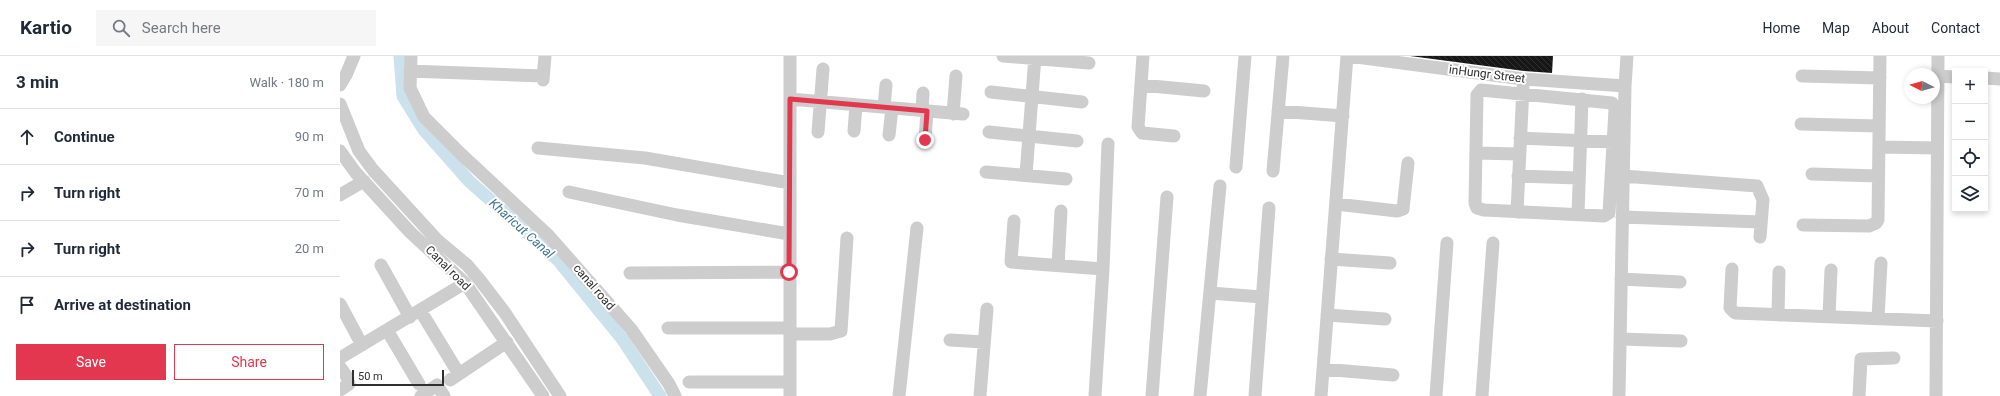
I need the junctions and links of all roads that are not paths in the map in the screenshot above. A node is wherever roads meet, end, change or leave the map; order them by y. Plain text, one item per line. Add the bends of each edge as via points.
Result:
1 (354, 56) edge
2 (411, 56) edge
3 (545, 56) edge
4 (790, 56) edge
5 (1003, 56) edge
6 (1143, 56) edge
7 (1245, 56) edge
8 (1283, 56) edge
9 (1348, 56) edge
10 (1628, 56) edge
11 (1880, 56) edge
12 (1938, 56) edge
13 (1034, 58) edge
14 (1089, 64) dead end
15 (1938, 68) edge
16 (823, 69) dead end
17 (410, 71) junction
18 (956, 76) dead end
19 (1802, 76) dead end
20 (1940, 76) edge
21 (1952, 76) edge
22 (1880, 78) junction
23 (1988, 78) edge
24 (1523, 79) junction
25 (2000, 79) edge
26 (340, 85) edge
27 (886, 85) dead end
28 (1140, 85) junction
29 (1625, 86) junction
30 (991, 92) dead end
31 (1204, 92) dead end
32 (923, 93) dead end
33 (1522, 94) junction
34 (1032, 97) junction
35 (790, 99) junction
36 (1582, 99) junction
37 (820, 102) junction
38 (1082, 102) dead end
39 (340, 104) edge
40 (1938, 104) edge
41 (856, 105) junction
42 (888, 108) junction
43 (924, 111) junction
44 (1278, 111) junction
45 (1343, 116) junction
46 (1802, 124) dead end
47 (1879, 126) junction
48 (854, 131) dead end
49 (818, 132) dead end
50 (989, 132) dead end
51 (889, 135) dead end
52 (1029, 136) junction
53 (1174, 136) dead end
54 (1520, 138) junction
55 (925, 140) dead end
56 (1078, 141) dead end
57 (1580, 141) junction
58 (1613, 142) junction
59 (1108, 144) dead end
60 (1879, 147) junction
61 (538, 148) dead end
62 (1938, 148) junction
63 (340, 150) edge
64 (1476, 153) junction
65 (1519, 154) junction
66 (1408, 163) dead end
67 (1236, 167) dead end
68 (1273, 171) dead end
69 (986, 172) dead end
70 (1812, 174) dead end
71 (1026, 175) junction
72 (1518, 176) junction
73 (1623, 176) junction
74 (1878, 176) junction
75 (1579, 178) junction
76 (1066, 179) dead end
77 (364, 181) junction
78 (790, 183) junction
79 (1220, 186) dead end
80 (569, 192) dead end
81 (340, 194) edge
82 (1167, 197) dead end
83 (1336, 204) junction
84 (1269, 208) dead end
85 (1061, 211) dead end
86 (1517, 212) junction
87 (1578, 214) junction
88 (1622, 217) junction
89 (1014, 221) dead end
90 (1761, 222) junction
91 (1803, 225) dead end
92 (917, 228) dead end
93 (789, 234) junction
94 (1760, 237) dead end
95 (847, 238) dead end
96 (1447, 243) dead end
97 (1493, 243) dead end
98 (1331, 259) junction
99 (1390, 263) dead end
100 (1881, 263) dead end
101 (381, 265) dead end
102 (1058, 266) junction
103 (1103, 269) junction
104 (1732, 269) dead end
105 (1831, 270) dead end
106 (789, 272) junction
107 (1779, 272) dead end
108 (630, 273) dead end
109 (1621, 279) junction
110 (1680, 282) dead end
111 (465, 283) junction
112 (1210, 293) junction
113 (1262, 297) junction
114 (340, 304) edge
115 (987, 309) dead end
116 (415, 313) junction
117 (1778, 314) junction
118 (1327, 315) junction
119 (1829, 316) junction
120 (1878, 318) junction
121 (1385, 319) dead end
122 (1937, 321) junction
123 (668, 328) dead end
124 (386, 330) junction
125 (790, 331) junction
126 (1620, 339) junction
127 (950, 340) dead end
128 (1681, 341) dead end
129 (507, 342) junction
130 (984, 342) junction
131 (362, 345) junction
132 (340, 358) edge
133 (1894, 358) dead end
134 (340, 367) edge
135 (1323, 369) junction
136 (1393, 376) dead end
137 (690, 382) dead end
138 (790, 382) junction
139 (340, 390) edge
140 (420, 390) edge
141 (444, 396) edge
142 (543, 396) edge
143 (560, 396) edge
144 (675, 396) edge
145 (790, 396) edge
146 (899, 396) edge
147 (980, 396) edge
148 (1095, 396) edge
149 (1152, 396) edge
150 (1200, 396) edge
151 (1255, 396) edge
152 (1321, 396) edge
153 (1436, 396) edge
154 (1482, 396) edge
155 (1619, 396) edge
156 (1859, 396) edge
157 (1936, 396) edge

1 - 26 street
2 - 17 street, canal road
3 - 17 street via 543,78
4 - 35 street
5 - 13 street
6 - 28 street
7 - 67 street
8 - 44 street
9 - 24 street, inHungr Street
9 - 45 street
10 - 29 street
11 - 22 street
12 - 15 street
13 - 14 street
13 - 34 street
16 - 37 street
17 - 144 street, canal road via 410,88 424,117 548,235 631,329
18 - 43 street via 958,114
19 - 22 street
20 - 21 street
22 - 47 street
23 - 25 street
24 - 29 street, inHungr Street
24 - 33 street
27 - 42 street
28 - 31 street
28 - 53 street via 1138,127 1142,133
29 - 73 street
30 - 34 street
32 - 43 street
33 - 36 street
33 - 54 street
33 - 64 street via 1479,91
34 - 38 street
34 - 52 street
35 - 37 street
35 - 78 street
36 - 57 street
36 - 58 street via 1612,103
37 - 41 street
37 - 49 street
39 - 143 street via 359,151 373,170 437,240 467,265 479,279 505,313
40 - 62 street
41 - 42 street
41 - 48 street
42 - 43 street
42 - 51 street
43 - 55 street
44 - 45 street
44 - 68 street
45 - 83 street
46 - 47 street
47 - 60 street
50 - 52 street
52 - 56 street
52 - 71 street
54 - 57 street
54 - 65 street
57 - 58 street
57 - 75 street
58 - 87 street via 1610,213 1604,216
59 - 103 street
60 - 62 street
60 - 74 street
61 - 78 street via 645,158
62 - 122 street
63 - 77 street, Canal road
64 - 65 street
64 - 86 street via 1477,208
65 - 72 street
66 - 83 street via 1403,209 1397,211
69 - 71 street
70 - 74 street
71 - 76 street
72 - 75 street
72 - 86 street
73 - 88 street
73 - 90 street via 1757,186 1762,198
74 - 91 street via 1876,223 1868,226
75 - 87 street
77 - 81 street
77 - 111 street, Canal road via 410,232
78 - 93 street
79 - 112 street
80 - 93 street via 677,215
82 - 149 street
83 - 98 street
84 - 113 street
85 - 102 street
86 - 87 street
88 - 90 street
88 - 109 street
89 - 102 street via 1011,262
90 - 94 street
92 - 146 street
93 - 106 street
95 - 125 street via 841,331 830,334
96 - 153 street
97 - 154 street
98 - 99 street
98 - 118 street
100 - 120 street
101 - 116 street
102 - 103 street
103 - 148 street
104 - 117 street via 1732,311 1739,314
105 - 119 street
106 - 108 street
106 - 125 street
107 - 117 street
109 - 110 street
109 - 126 street
111 - 116 street
111 - 129 street, Canal road
112 - 113 street
112 - 150 street
113 - 151 street
114 - 131 street
115 - 130 street
116 - 124 street
116 - 129 street via 454,377
117 - 119 street
118 - 121 street
118 - 135 street
119 - 120 street
120 - 122 street
122 - 157 street
123 - 125 street
124 - 131 street
124 - 140 street
125 - 138 street
126 - 128 street
126 - 155 street
127 - 130 street
129 - 142 street, Canal road
130 - 147 street
131 - 132 street
133 - 156 street via 1861,359
134 - 139 street via 349,384
135 - 136 street
135 - 152 street
137 - 138 street
138 - 145 street
140 - 141 street via 437,385

